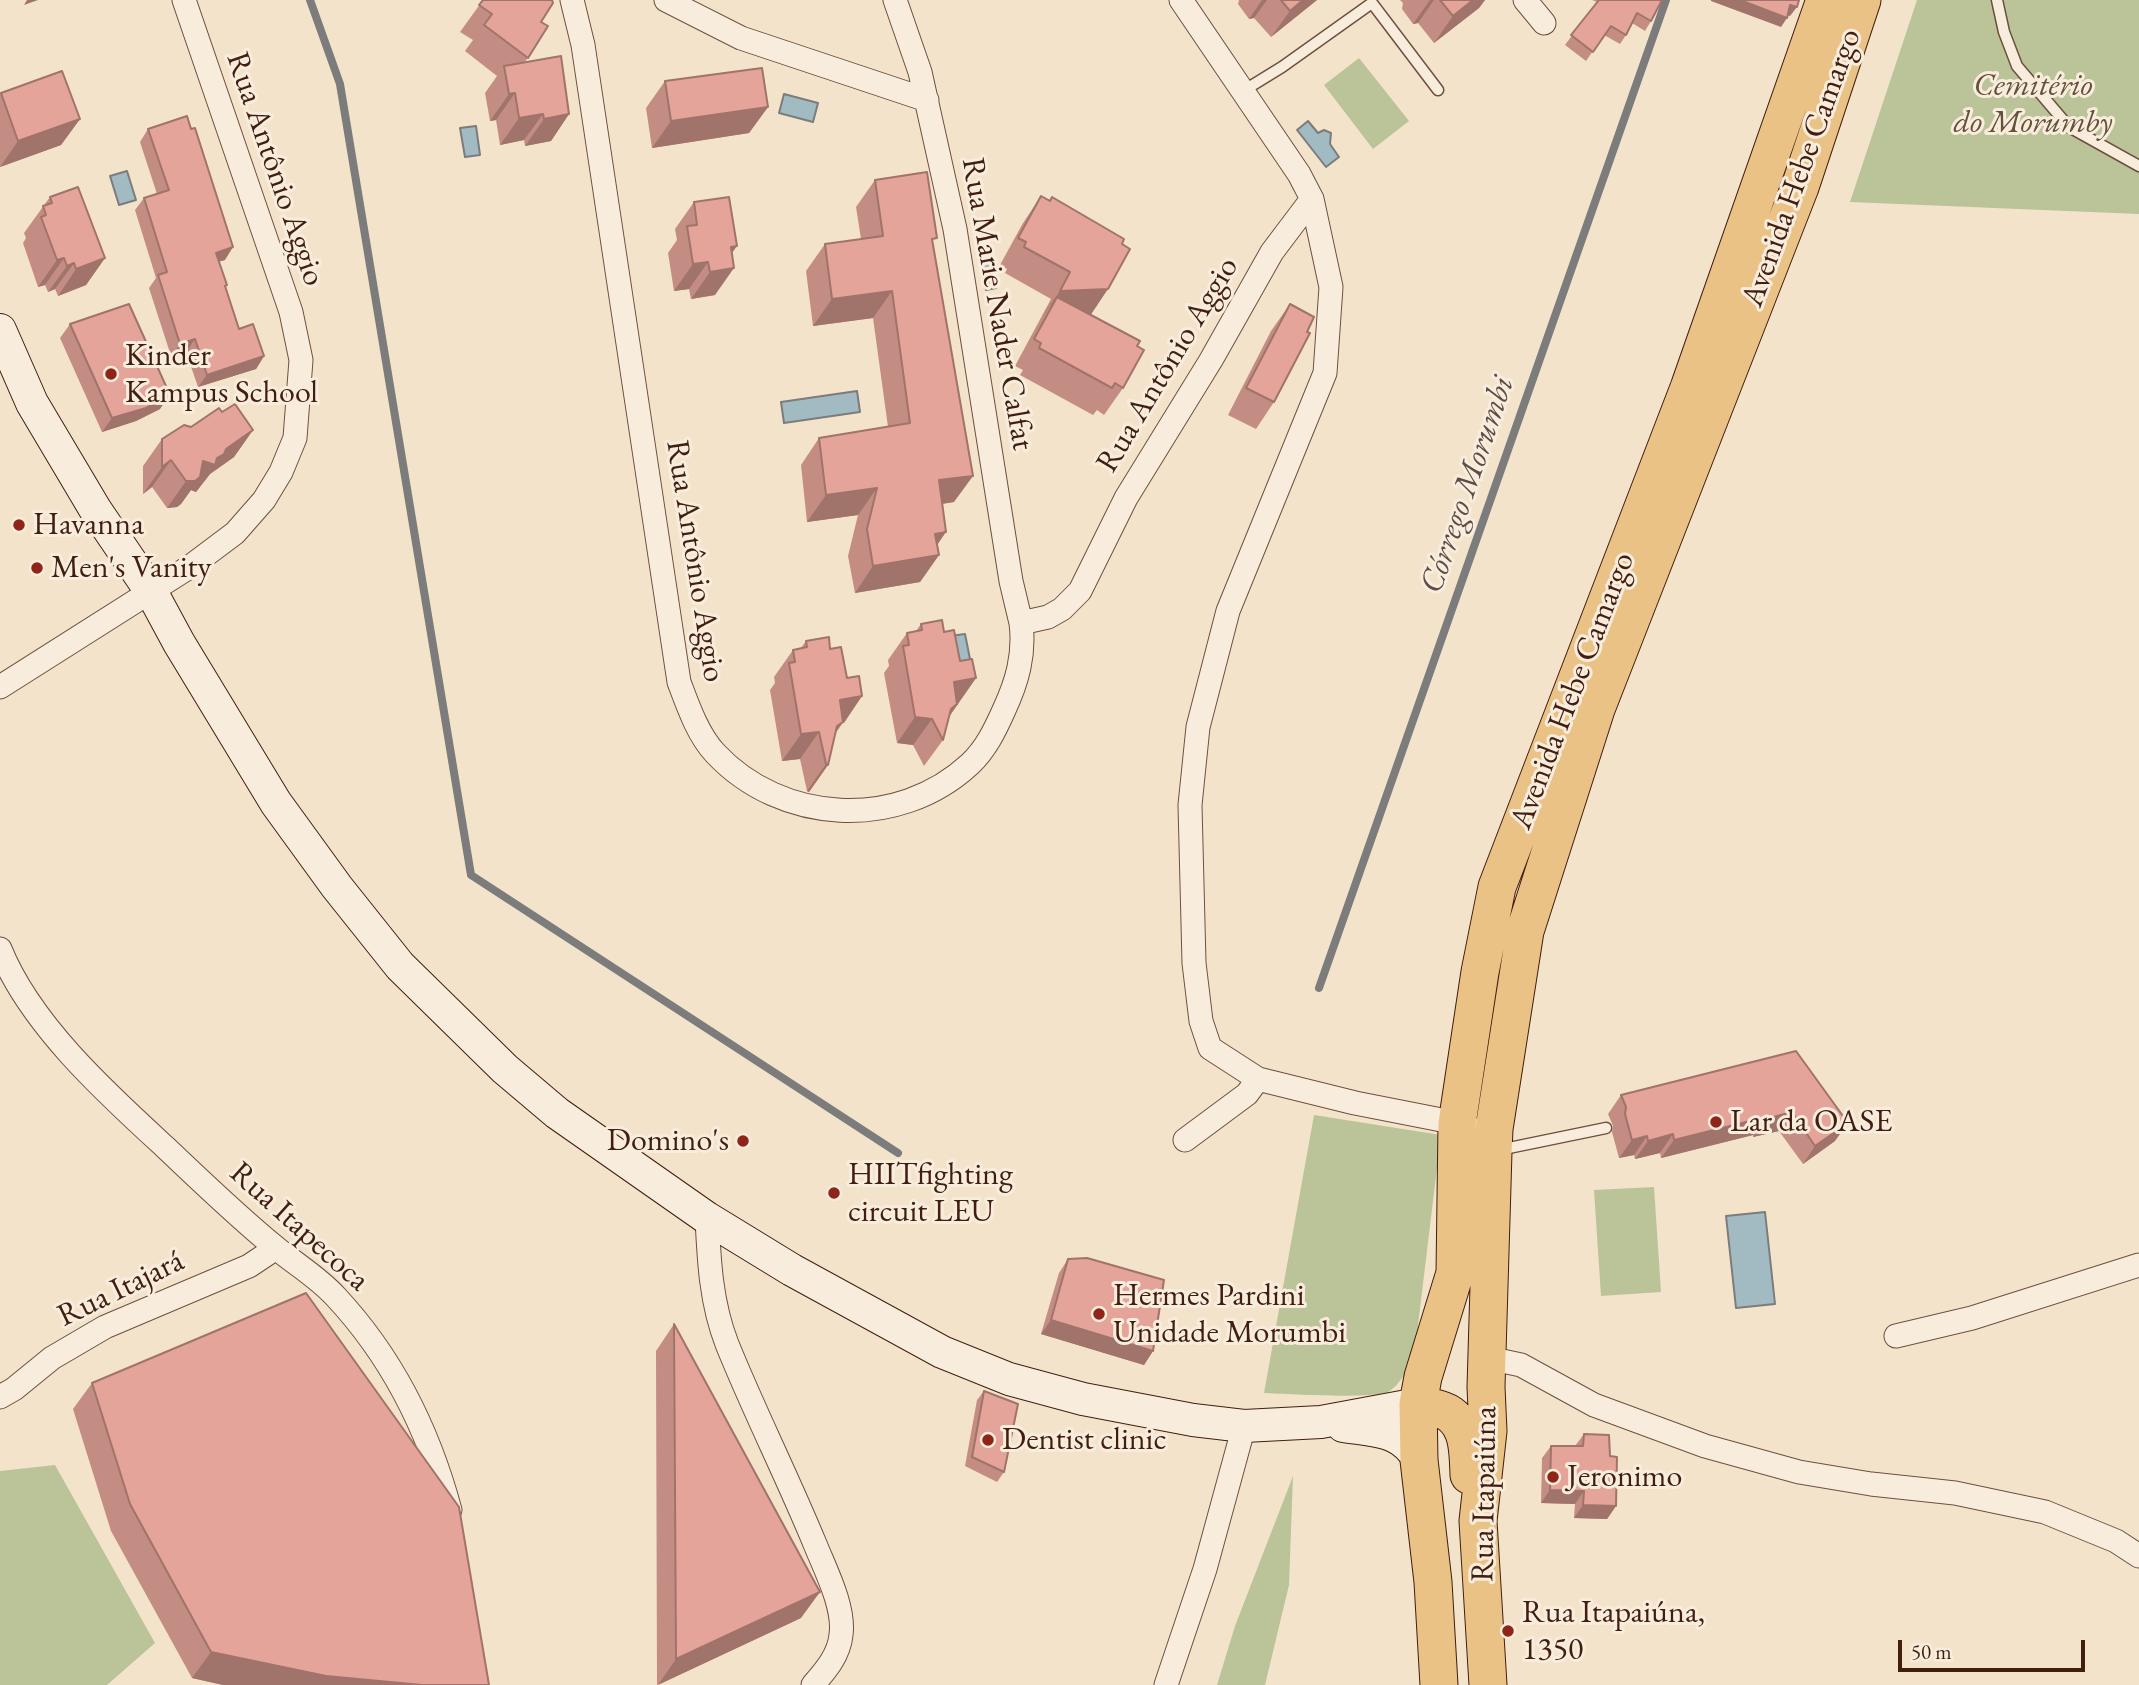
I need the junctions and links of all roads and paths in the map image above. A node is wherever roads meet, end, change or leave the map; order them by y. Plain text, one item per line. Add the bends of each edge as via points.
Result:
1 (184, 0) edge
2 (572, 0) edge
3 (666, 0) edge
4 (895, 0) edge
5 (1181, 0) edge
6 (1525, 0) edge
7 (1825, 0) edge
8 (1863, 0) edge
9 (1997, 0) edge
10 (1371, 1) edge
11 (1544, 23) dead end
12 (1437, 90) dead end
13 (1243, 91) junction
14 (927, 100) junction
15 (2139, 166) edge
16 (1312, 199) junction
17 (0, 330) edge
18 (152, 593) junction
19 (1021, 623) junction
20 (0, 687) edge
21 (0, 949) edge
22 (1258, 1079) junction
23 (1457, 1124) junction
24 (1606, 1128) dead end
25 (1185, 1140) dead end
26 (1494, 1140) junction
27 (707, 1218) junction
28 (276, 1248) junction
29 (2139, 1265) edge
30 (1896, 1336) dead end
31 (1487, 1373) junction
32 (0, 1397) edge
33 (1418, 1404) junction
34 (1321, 1422) junction
35 (1244, 1426) junction
36 (1419, 1460) junction
37 (1478, 1521) junction
38 (454, 1526) edge
39 (2139, 1556) edge
40 (813, 1685) edge
41 (1166, 1685) edge
42 (1439, 1685) edge
43 (1488, 1685) edge

1 - 18 street, Rua Antônio Aggio via 291,312 301,360 295,438 264,500 235,533
2 - 19 street, Rua Antônio Aggio via 583,45 679,682 713,751 745,781 802,806 871,809 921,797 971,764 990,741 1017,683
3 - 14 street via 741,38
4 - 14 street, Rua Marie Nader Calfat
5 - 13 street
6 - 11 street
7 - 23 main road, Avenida Hebe Camargo via 1689,388 1497,887
8 - 26 main road, Avenida Hebe Camargo via 1800,187 1596,709 1525,931
9 - 15 lane via 2017,66 2060,117 2069,127
10 - 12 lane
10 - 13 lane
13 - 16 street
14 - 19 street, Rua Marie Nader Calfat via 955,229
16 - 19 street, Rua Antônio Aggio via 1272,251 1126,498 1080,591 1048,617
16 - 22 street via 1331,287 1325,373 1228,611 1198,727 1190,805 1194,963 1201,1021 1210,1048
17 - 18 main road via 32,404
18 - 20 street, Rua Antônio Aggio
18 - 27 main road via 276,803 400,966 557,1113
21 - 28 street, Rua Itapecoca via 51,1031 95,1083
22 - 23 street
22 - 25 street via 1247,1094
23 - 26 street
23 - 33 main road, Avenida Hebe Camargo via 1455,1273
24 - 26 lane
26 - 31 main road, Avenida Hebe Camargo
27 - 35 main road via 942,1352 1009,1379 1095,1401
27 - 40 street via 710,1282 727,1342 833,1588 840,1618 834,1657
28 - 32 street, Rua Itajará via 249,1266 106,1327 52,1358
28 - 38 street, Rua Itapecoca via 336,1297 387,1364 415,1411
29 - 30 street via 1972,1318
31 - 37 main road, Rua Itapaiúna via 1488,1431
31 - 39 street via 1521,1366 1594,1405 1705,1447 1799,1472 1955,1493 2045,1512 2116,1541
33 - 34 main road
33 - 36 main road, Rua Itapaiúna
33 - 37 main road via 1449,1413 1463,1428
34 - 35 main road
34 - 36 main road via 1395,1436 1410,1446
35 - 41 street via 1205,1569
36 - 42 main road, Rua Itapaiúna
37 - 43 main road, Rua Itapaiúna

